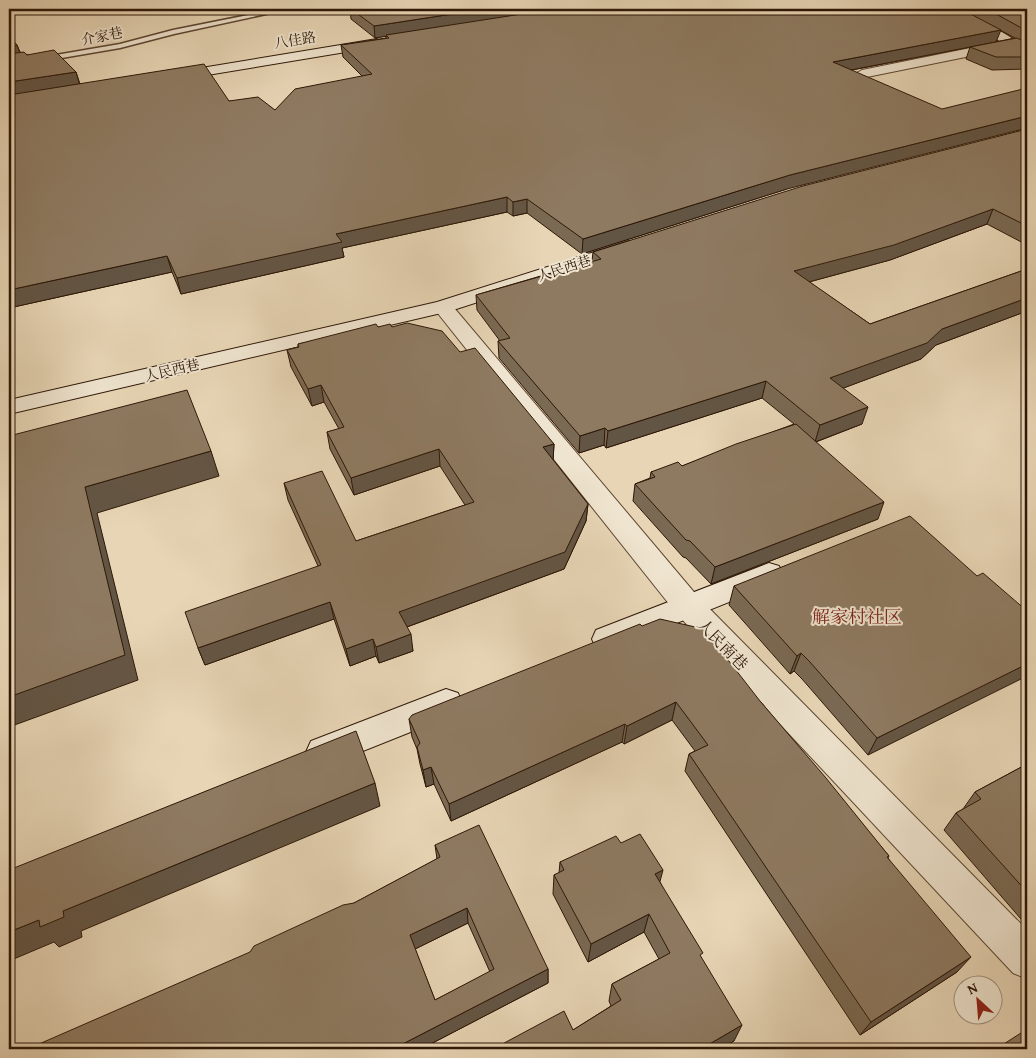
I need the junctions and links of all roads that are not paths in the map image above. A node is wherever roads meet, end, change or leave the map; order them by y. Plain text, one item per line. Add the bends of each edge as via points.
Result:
1 (286, 9) edge
2 (943, 9) edge
3 (391, 41) edge
4 (1014, 44) junction
5 (1027, 52) edge
6 (9, 65) edge
7 (862, 74) edge
8 (156, 79) edge
9 (651, 240) edge
10 (443, 307) junction
11 (9, 407) edge
12 (798, 562) edge
13 (688, 606) junction
14 (578, 650) edge
15 (476, 691) edge
16 (293, 764) edge
17 (1027, 959) edge

1 - 6 lane, 介家巷 via 120,46
2 - 4 street via 963,16
3 - 8 street, 八佳路
4 - 5 street
4 - 7 street
9 - 10 street, 人民西巷
10 - 11 street, 人民西巷
10 - 13 street, 人民南巷
12 - 13 street
13 - 14 street
13 - 17 street, 人民南巷
15 - 16 street

